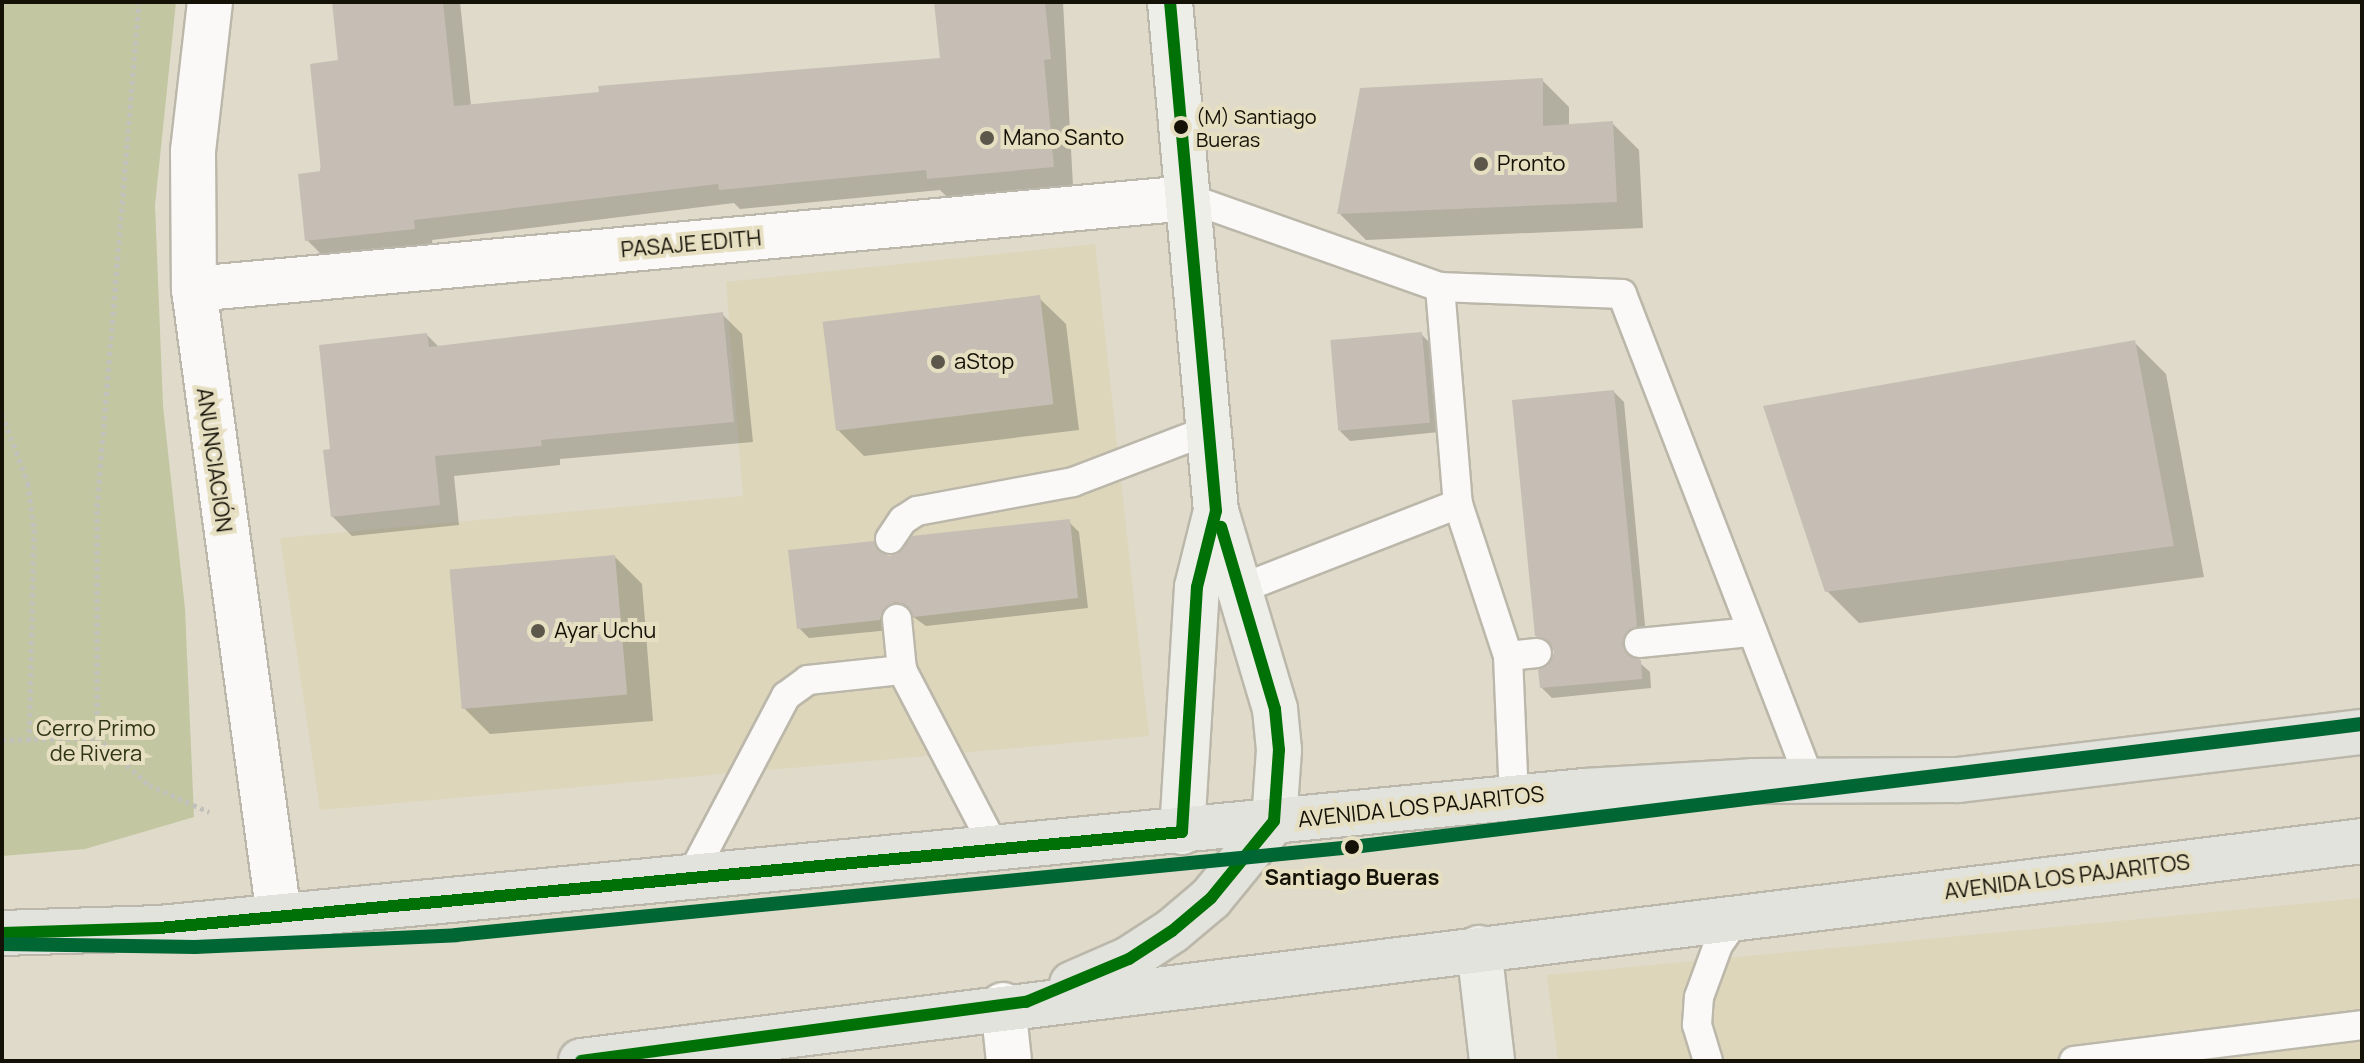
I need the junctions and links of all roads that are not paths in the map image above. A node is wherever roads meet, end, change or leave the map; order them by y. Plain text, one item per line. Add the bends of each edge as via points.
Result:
1 (210, 2) edge
2 (1170, 2) edge
3 (1188, 198) junction
4 (1440, 287) junction
5 (194, 289) junction
6 (1209, 430) junction
7 (1458, 504) junction
8 (1216, 511) junction
9 (890, 539) dead end
10 (1242, 588) junction
11 (897, 619) dead end
12 (1752, 632) junction
13 (1639, 643) dead end
14 (1537, 653) dead end
15 (1508, 656) junction
16 (902, 670) junction
17 (2362, 732) edge
18 (1811, 783) junction
19 (1514, 798) junction
20 (1274, 821) junction
21 (1182, 832) junction
22 (2362, 841) edge
23 (995, 848) junction
24 (690, 878) junction
25 (279, 916) junction
26 (1735, 921) junction
27 (2, 933) edge
28 (1479, 948) junction
29 (1014, 1004) junction
30 (2362, 1025) edge
31 (581, 1061) edge
32 (1009, 1061) edge
33 (1492, 1061) edge
34 (1708, 1061) edge
35 (2074, 1061) edge

1 - 5 street, ANUNCIACIÓN via 193,151
2 - 3 main road
3 - 4 lane
3 - 5 street, PASAJE EDITH
3 - 6 main road
4 - 7 lane
4 - 12 lane via 1622,294
5 - 25 street, ANUNCIACIÓN
6 - 8 main road
6 - 9 lane via 1073,482 917,511
7 - 10 lane
7 - 15 lane
8 - 10 main road
8 - 21 main road via 1197,587
10 - 20 main road via 1275,709 1279,750
11 - 16 lane
12 - 13 lane
12 - 18 lane
14 - 15 lane
15 - 19 lane
16 - 23 lane
16 - 24 lane via 808,680 786,696
17 - 18 main road, AVENIDA LOS PAJARITOS via 2016,775 1898,784
18 - 19 main road, AVENIDA LOS PAJARITOS via 1752,781
19 - 20 main road, AVENIDA LOS PAJARITOS
20 - 21 main road, AVENIDA LOS PAJARITOS
20 - 29 main road via 1211,898 1172,931 1129,959
21 - 23 main road, AVENIDA LOS PAJARITOS
22 - 26 main road, AVENIDA LOS PAJARITOS
23 - 24 main road, AVENIDA LOS PAJARITOS
24 - 25 main road, AVENIDA LOS PAJARITOS
25 - 27 main road, AVENIDA LOS PAJARITOS via 159,928
26 - 28 main road, AVENIDA LOS PAJARITOS
26 - 34 lane via 1712,957 1699,997 1697,1025
28 - 29 main road, AVENIDA LOS PAJARITOS
28 - 33 main road
29 - 31 main road, AVENIDA LOS PAJARITOS
29 - 32 street
30 - 35 lane

